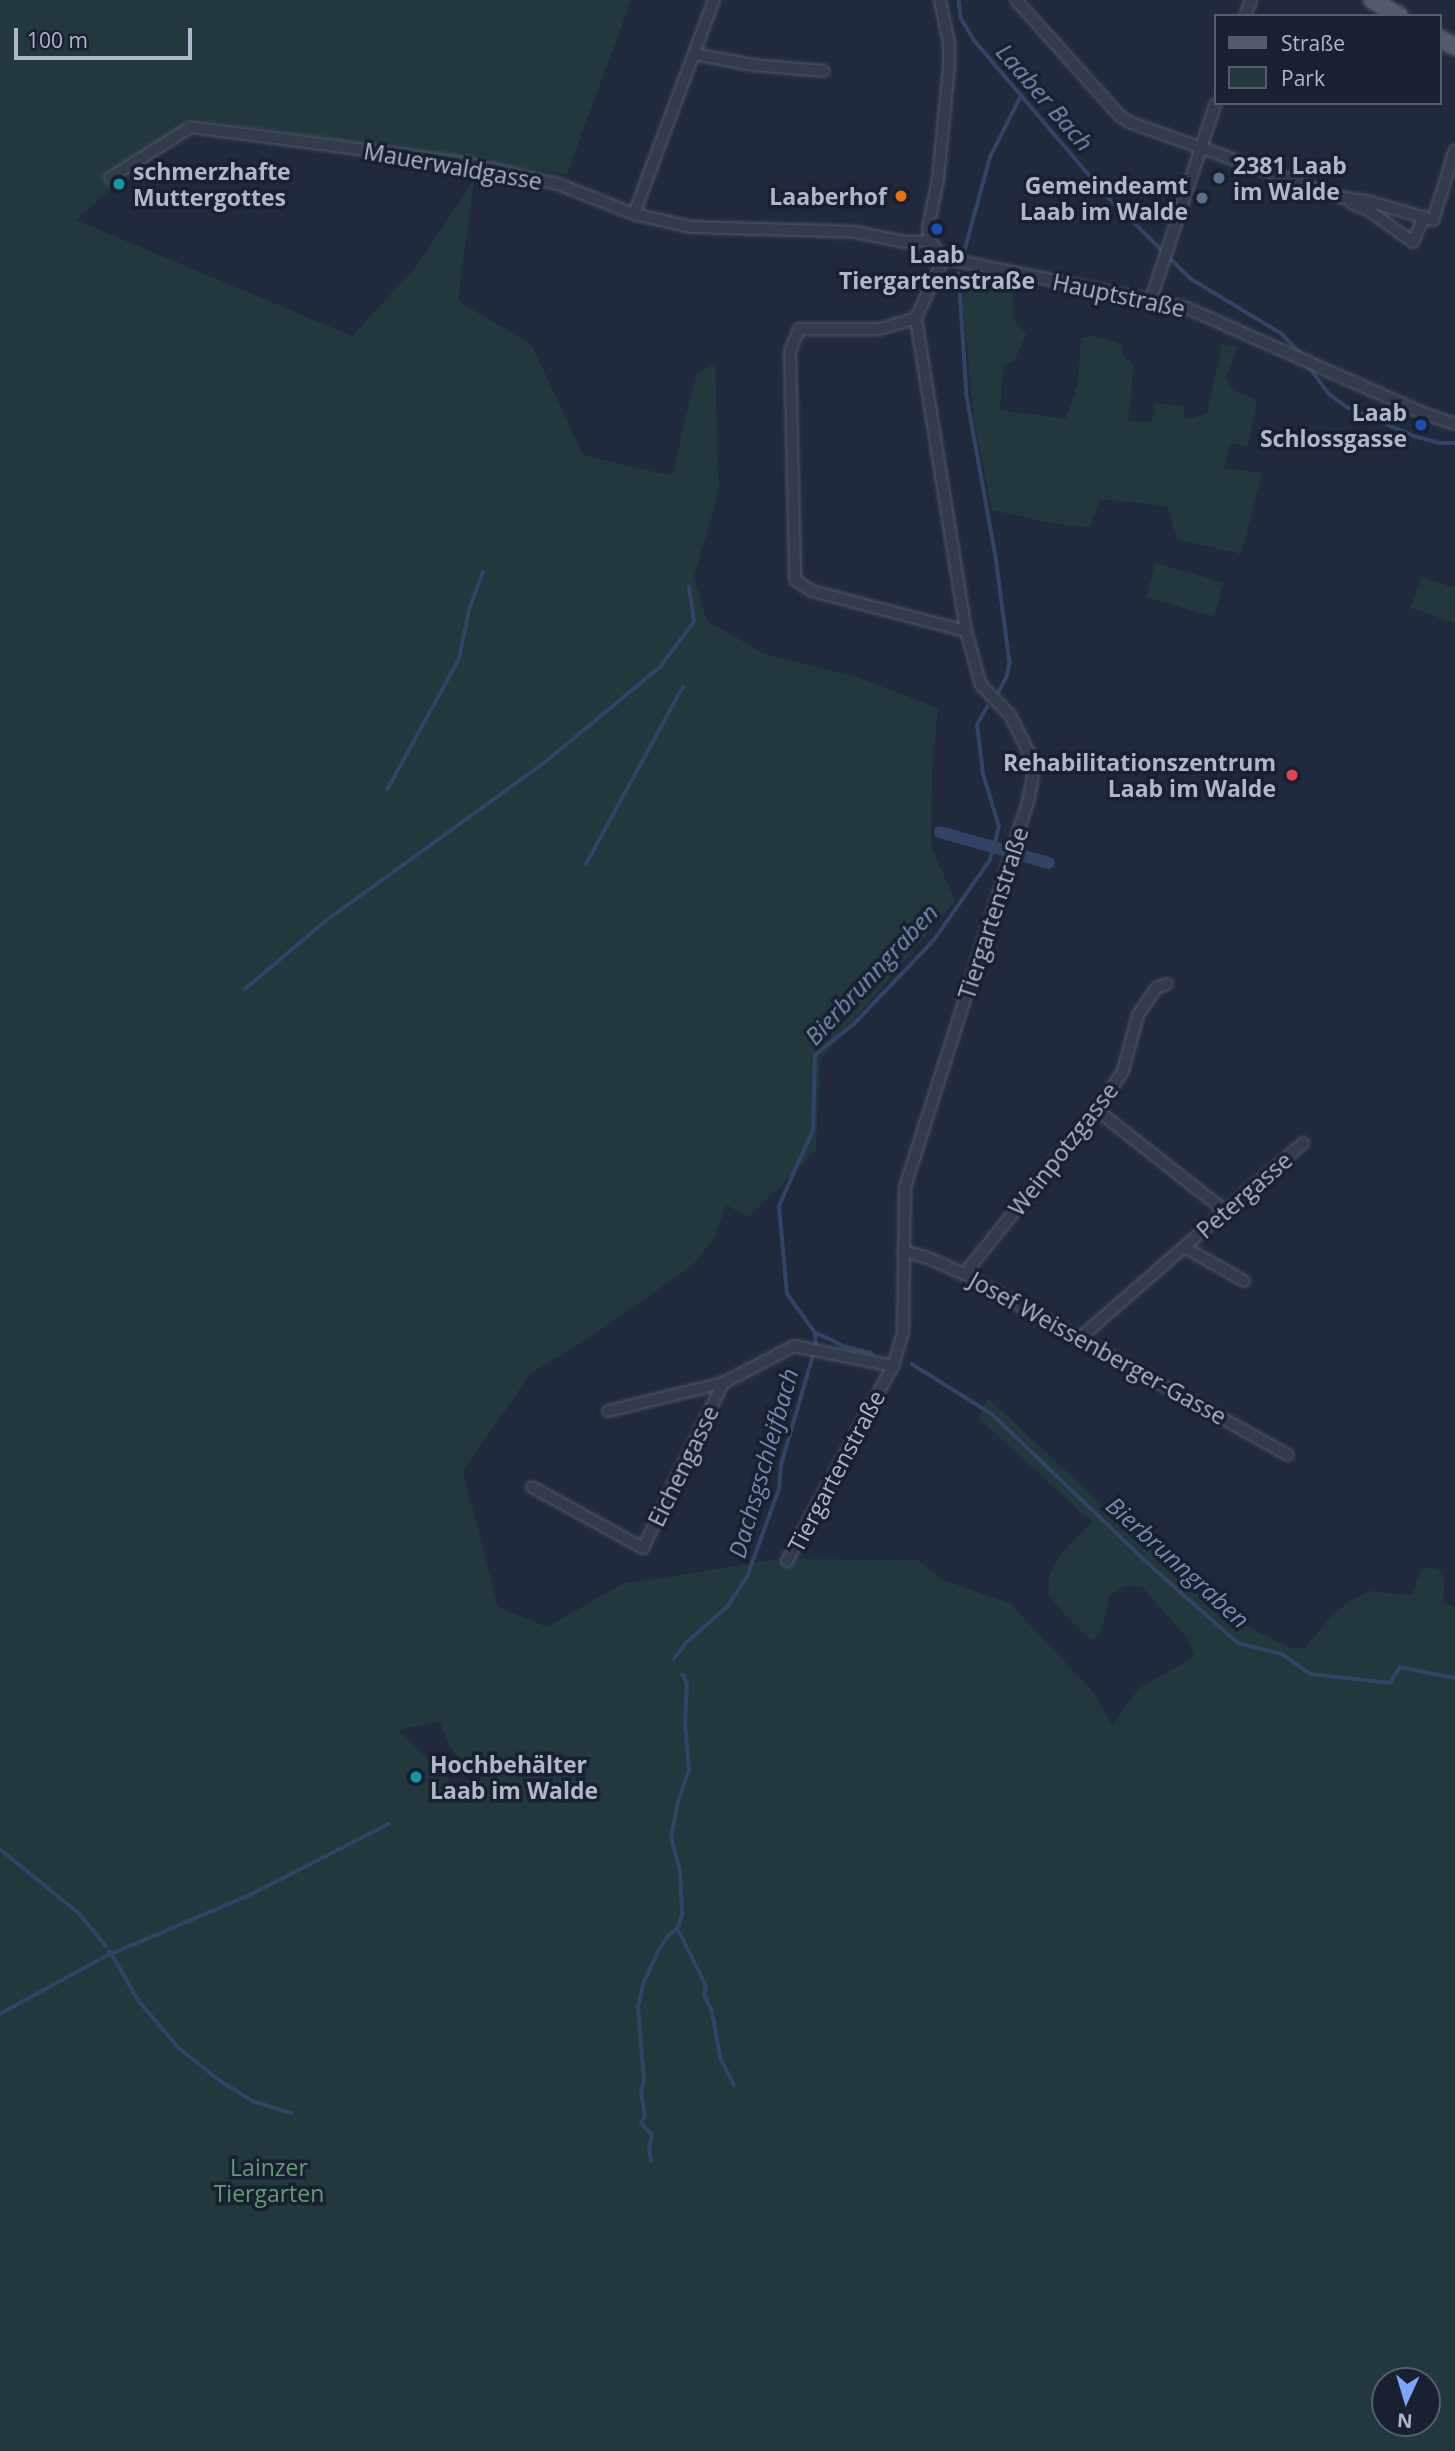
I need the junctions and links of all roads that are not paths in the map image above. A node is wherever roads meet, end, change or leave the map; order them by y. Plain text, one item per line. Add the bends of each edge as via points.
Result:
1 (714, 0) edge
2 (940, 0) edge
3 (1016, 0) edge
4 (1372, 0) edge
5 (1396, 14) edge
6 (694, 54) junction
7 (824, 71) dead end
8 (1215, 105) edge
9 (1201, 146) junction
10 (1455, 150) edge
11 (110, 178) dead end
12 (1338, 197) junction
13 (634, 214) junction
14 (1424, 217) junction
15 (930, 241) junction
16 (944, 258) junction
17 (1151, 299) junction
18 (916, 318) junction
19 (1455, 424) edge
20 (966, 631) junction
21 (1167, 984) dead end
22 (1097, 1110) junction
23 (1303, 1143) dead end
24 (1226, 1212) junction
25 (1184, 1247) junction
26 (903, 1251) junction
27 (964, 1274) junction
28 (1244, 1281) dead end
29 (1081, 1337) junction
30 (893, 1366) junction
31 (723, 1383) junction
32 (608, 1411) dead end
33 (1288, 1455) dead end
34 (532, 1487) dead end
35 (788, 1561) dead end

1 - 6 street
2 - 15 street via 949,66
3 - 9 street via 1119,116
4 - 5 main road
6 - 7 street
6 - 13 street
8 - 9 street
9 - 12 street
9 - 17 street
10 - 14 street via 1433,220
11 - 13 street, Mauerwaldgasse via 191,127 471,164 558,184
12 - 14 street
12 - 14 street via 1368,210 1413,242
13 - 15 street, Mauerwaldgasse via 691,228 855,232 905,242
15 - 16 street
16 - 17 street, Hauptstraße
16 - 18 street
17 - 19 street, Hauptstraße via 1187,308
18 - 20 street, Tiergartenstraße
18 - 20 street via 881,328 799,329 790,351 795,580 812,591
20 - 26 street, Tiergartenstraße via 981,685 1010,715 1029,753 1032,775 1029,798 905,1187
21 - 22 street, Weinpotzgasse via 1156,988 1138,1015 1123,1071
22 - 24 street
22 - 27 street, Weinpotzgasse
23 - 24 street, Petergasse
24 - 25 street, Petergasse
25 - 28 street, Petergasse
25 - 29 street, Petergasse
26 - 27 street, Josef Weissenberger-Gasse
26 - 30 street, Tiergartenstraße via 903,1333
27 - 29 street, Josef Weissenberger-Gasse
29 - 33 street, Josef Weissenberger-Gasse
30 - 31 street via 794,1346
30 - 35 street, Tiergartenstraße
31 - 32 street
31 - 34 street, Eichengasse via 643,1548

